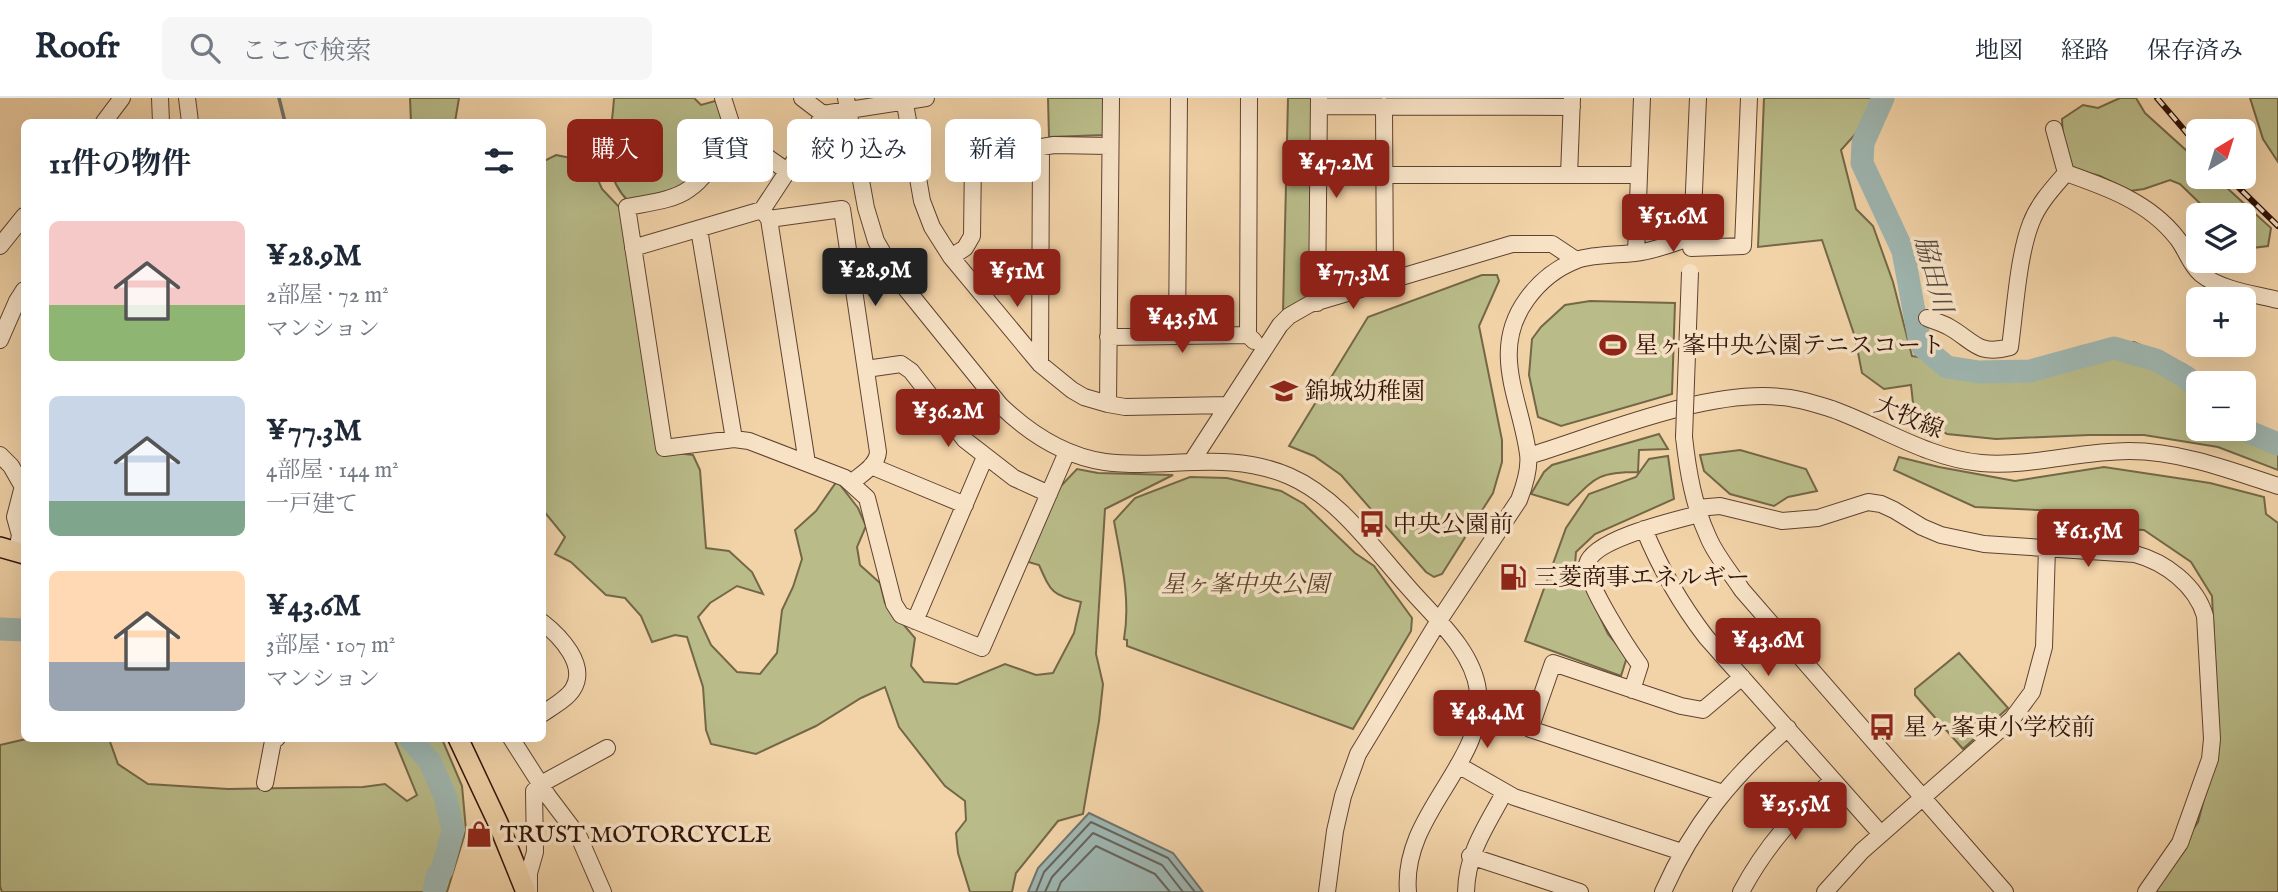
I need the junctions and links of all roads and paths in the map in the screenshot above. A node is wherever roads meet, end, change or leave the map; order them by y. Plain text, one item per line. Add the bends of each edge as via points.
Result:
1 (122, 98) edge
2 (160, 98) edge
3 (187, 98) edge
4 (723, 98) edge
5 (802, 98) edge
6 (926, 98) edge
7 (1111, 98) edge
8 (1179, 98) edge
9 (1249, 98) edge
10 (1642, 98) edge
11 (1699, 98) edge
12 (1749, 98) edge
13 (905, 100) edge
14 (1319, 102) edge
15 (1572, 103) edge
16 (847, 104) edge
17 (1384, 106) junction
18 (823, 114) junction
19 (106, 119) edge
20 (161, 119) edge
21 (190, 119) edge
22 (730, 119) edge
23 (820, 119) edge
24 (2054, 129) dead end
25 (1109, 146) junction
26 (1041, 147) edge
27 (787, 173) edge
28 (2066, 173) junction
29 (1384, 175) junction
30 (1569, 175) junction
31 (1638, 175) junction
32 (698, 182) edge
33 (973, 182) edge
34 (1041, 182) edge
35 (766, 214) junction
36 (21, 220) edge
37 (699, 229) junction
38 (1691, 243) junction
39 (0, 246) edge
40 (633, 248) junction
41 (1636, 253) junction
42 (951, 257) junction
43 (1576, 260) junction
44 (1385, 282) junction
45 (21, 295) edge
46 (2278, 300) edge
47 (1317, 303) junction
48 (1927, 318) dead end
49 (1248, 335) junction
50 (1177, 336) junction
51 (1108, 337) junction
52 (0, 340) edge
53 (1265, 349) junction
54 (1040, 364) junction
55 (866, 369) junction
56 (1108, 404) junction
57 (1228, 405) junction
58 (734, 439) junction
59 (1067, 452) junction
60 (0, 455) edge
61 (1529, 456) junction
62 (985, 457) junction
63 (1192, 461) junction
64 (807, 463) junction
65 (871, 466) junction
66 (21, 481) edge
67 (851, 483) junction
68 (2278, 486) edge
69 (1049, 494) junction
70 (21, 496) edge
71 (965, 505) junction
72 (1698, 511) junction
73 (1644, 529) junction
74 (2047, 548) junction
75 (14, 550) edge
76 (915, 621) junction
77 (1438, 622) junction
78 (546, 626) edge
79 (1742, 677) junction
80 (1632, 690) junction
81 (546, 711) edge
82 (1788, 729) junction
83 (273, 742) edge
84 (460, 742) edge
85 (514, 742) edge
86 (607, 748) dead end
87 (1458, 765) junction
88 (1833, 780) junction
89 (265, 783) dead end
90 (541, 784) junction
91 (1504, 793) junction
92 (1723, 793) junction
93 (1924, 797) junction
94 (1881, 834) junction
95 (1682, 852) junction
96 (1470, 856) junction
97 (528, 892) edge
98 (603, 892) edge
99 (1327, 892) edge
100 (1408, 892) edge
101 (1466, 892) edge
102 (1580, 892) edge
103 (1663, 892) edge
104 (1741, 892) edge
105 (1825, 892) edge
106 (2006, 892) edge
107 (2146, 892) edge

1 - 19 street
2 - 20 street
3 - 21 street
4 - 22 street
5 - 18 street
6 - 13 street
7 - 25 street
8 - 50 street
9 - 49 street
10 - 31 street
11 - 38 street
12 - 38 street via 1742,246
13 - 16 street
13 - 42 street via 922,201
14 - 17 street
14 - 47 street
15 - 17 street
15 - 30 street
16 - 18 street
16 - 59 street via 871,227 898,279 1000,405 1035,434
17 - 29 street
18 - 23 street
24 - 28 street
25 - 26 street
25 - 51 street
27 - 35 street
28 - 46 street via 2136,202 2178,239 2202,274 2237,290
28 - 48 street via 2031,224 2010,347 1980,349
29 - 30 street
29 - 44 street
30 - 31 street
31 - 41 street
32 - 40 street via 677,195 627,207
33 - 42 street via 972,236 965,248
34 - 54 street
35 - 37 street
35 - 55 street via 842,209
35 - 64 street
36 - 39 street
37 - 40 street
37 - 58 street
38 - 41 street
38 - 72 street, bridge via 1684,438
40 - 58 street via 664,448
41 - 43 street
42 - 54 street
43 - 44 street via 1552,244 1512,244
43 - 61 street via 1538,284 1523,304 1509,341 1508,361
44 - 47 street
45 - 52 street
47 - 53 street via 1289,316
49 - 50 street
49 - 53 street
50 - 51 street
51 - 56 street
53 - 57 street
54 - 56 street via 1072,390
55 - 62 street via 901,365 911,371 965,440
55 - 65 street via 878,452
56 - 57 street
57 - 63 street
58 - 64 street
59 - 63 street via 1104,461
59 - 69 street
60 - 66 street
61 - 68 street, 大牧線 via 1657,415 1731,398 1770,396 1832,409 1932,452 1962,460 2019,463 2146,452 2221,467
61 - 77 street via 1519,500
62 - 69 street via 1014,478
62 - 71 street
63 - 77 street via 1267,468 1315,490
64 - 67 street
65 - 67 street
65 - 71 street
67 - 76 street via 867,498 894,604
69 - 76 street via 982,648
70 - 75 street via 15,517 20,535
71 - 76 street
72 - 73 street
72 - 74 street via 1720,506 1782,521 1818,518 1868,502 1881,504 1941,535 1984,544
72 - 93 street via 1710,541 1742,590
73 - 79 street via 1682,605
73 - 80 street via 1596,552 1587,568 1620,636 1640,665
74 - 93 street via 2044,647 2032,692 2012,719
74 - 107 street via 2152,559 2201,602 2213,739 2210,759 2180,843
77 - 87 street via 1465,655 1478,691 1476,729
77 - 99 street via 1357,754 1335,831
78 - 81 street via 568,649 578,668 573,690
79 - 80 street via 1703,710
79 - 82 street
80 - 92 street via 1553,663 1530,729
82 - 88 street
82 - 92 street via 1754,757
83 - 89 street
84 - 97 main road
85 - 90 street
86 - 90 street
87 - 91 street
87 - 100 street via 1420,830
88 - 94 street
88 - 104 street via 1775,838
90 - 97 street via 534,791 535,852
90 - 98 street via 579,837
91 - 95 street
91 - 96 street
92 - 95 street
93 - 94 street
93 - 106 street
94 - 105 street
95 - 103 street
96 - 101 street
96 - 102 street

